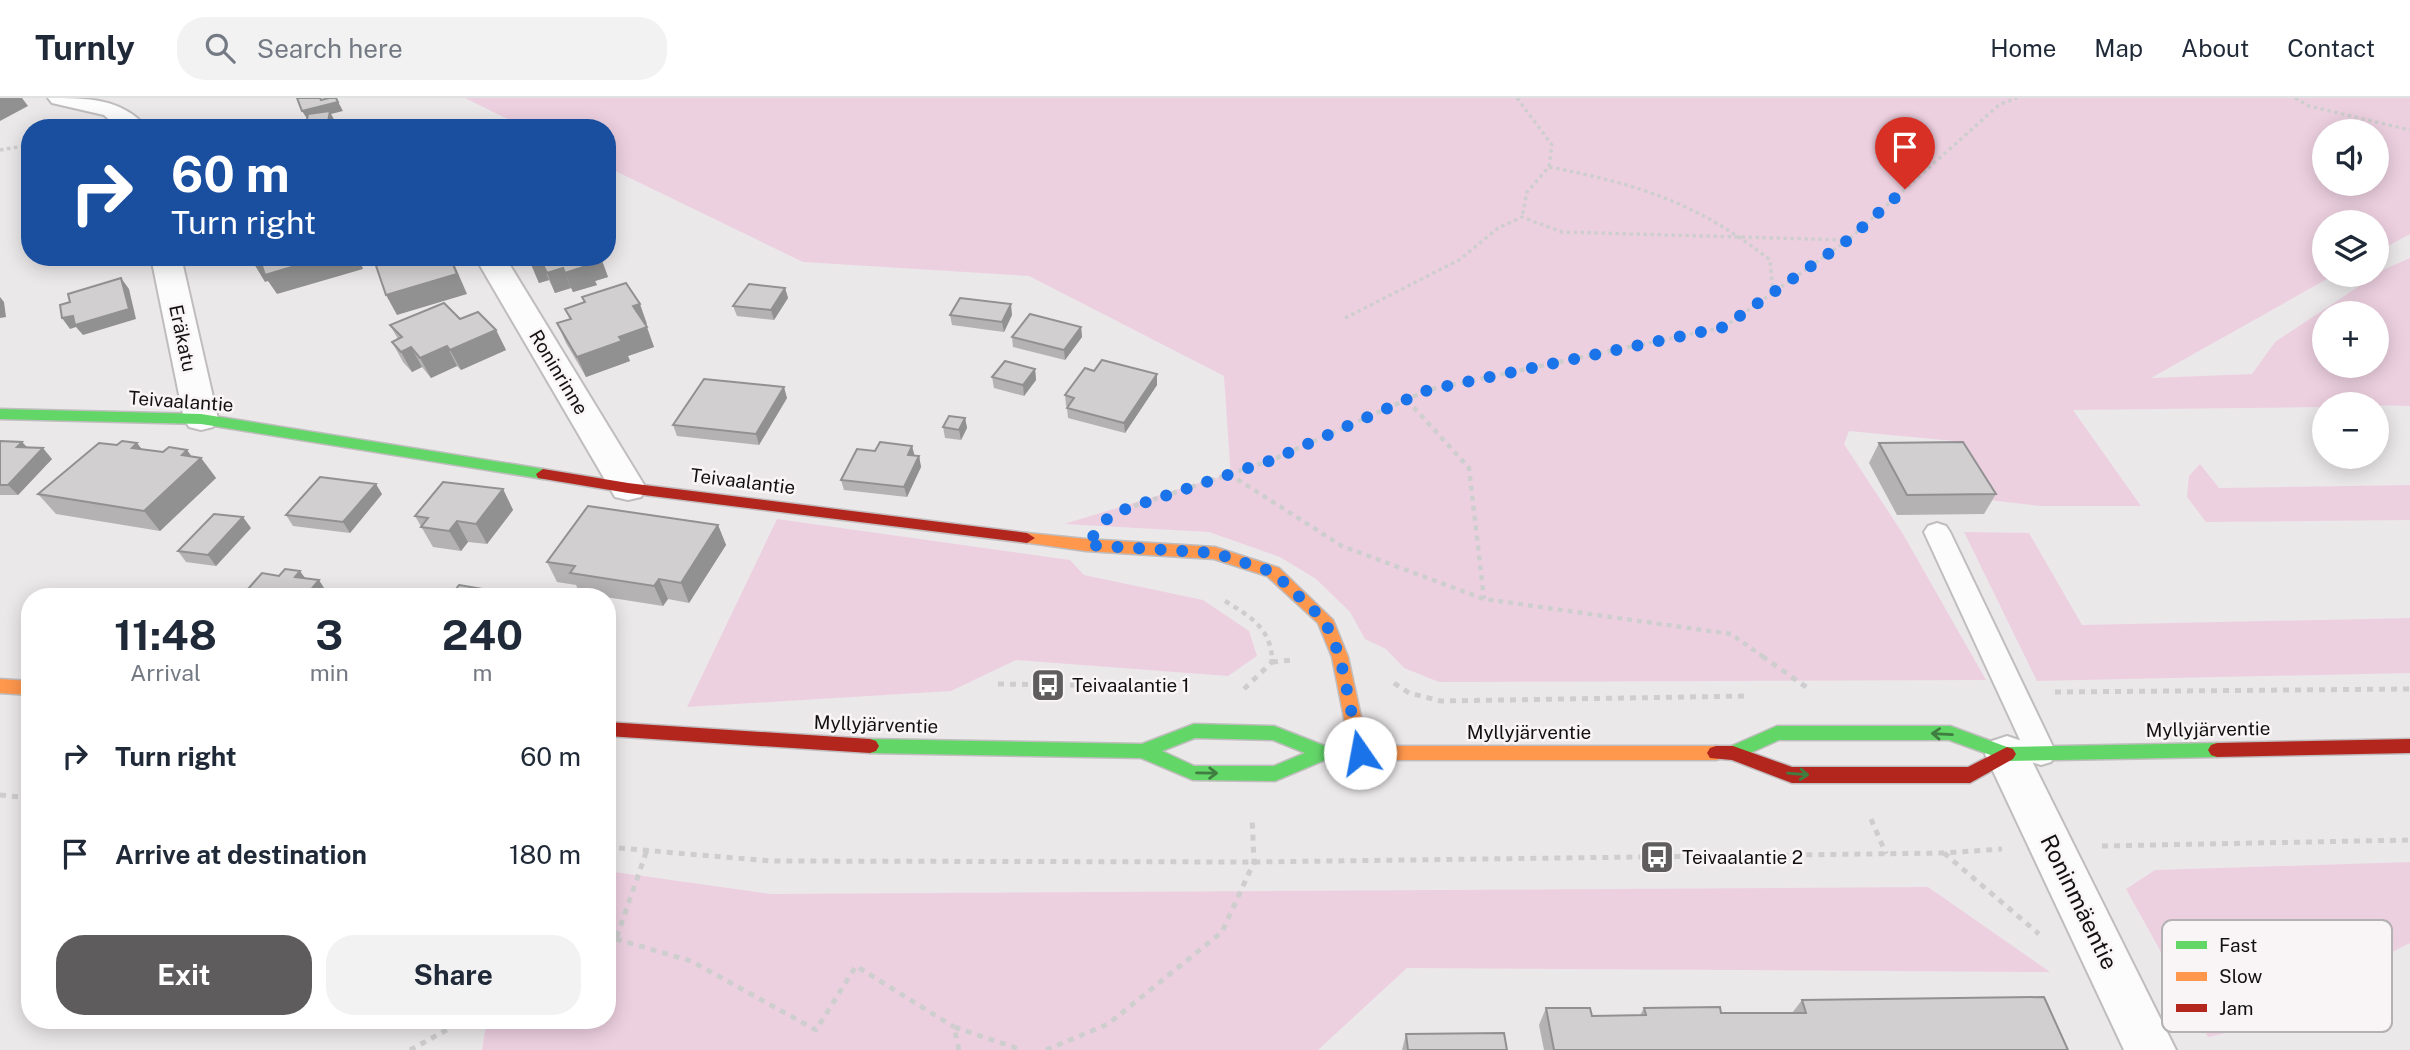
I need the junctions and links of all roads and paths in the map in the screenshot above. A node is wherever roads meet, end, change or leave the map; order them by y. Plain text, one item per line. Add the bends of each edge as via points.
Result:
1 (61, 98) edge
2 (1517, 98) edge
3 (2017, 98) edge
4 (2295, 98) edge
5 (124, 119) edge
6 (2410, 130) edge
7 (21, 146) edge
8 (0, 150) edge
9 (1549, 167) junction
10 (1522, 217) junction
11 (1742, 236) junction
12 (1848, 240) junction
13 (168, 266) edge
14 (495, 266) edge
15 (1773, 292) junction
16 (1346, 318) dead end
17 (1407, 400) junction
18 (0, 414) edge
19 (201, 419) junction
20 (1229, 474) junction
21 (628, 488) junction
22 (1937, 532) dead end
23 (1086, 545) junction
24 (1219, 597) dead end
25 (1484, 599) junction
26 (998, 684) dead end
27 (0, 686) edge
28 (21, 687) edge
29 (1244, 689) junction
30 (1232, 690) dead end
31 (1184, 693) dead end
32 (1817, 695) dead end
33 (616, 730) edge
34 (1246, 733) junction
35 (2410, 746) edge
36 (1143, 751) junction
37 (1324, 753) junction
38 (1360, 753) junction
39 (1733, 753) junction
40 (2024, 753) junction
41 (0, 795) edge
42 (21, 797) edge
43 (2410, 840) edge
44 (2052, 846) junction
45 (616, 848) edge
46 (647, 850) junction
47 (1944, 853) junction
48 (1254, 862) junction
49 (616, 939) joint
50 (2044, 939) dead end
51 (954, 1027) junction
52 (448, 1029) edge
53 (410, 1050) edge
54 (959, 1050) edge
55 (1022, 1050) edge
56 (1046, 1050) edge
57 (2150, 1050) edge

1 - 5 street via 113,109
2 - 9 path via 1552,145
3 - 12 path via 2000,104
4 - 6 path via 2309,106
7 - 8 path
9 - 10 path via 1527,192
9 - 11 path via 1616,179 1682,202
10 - 11 path via 1562,232
10 - 16 path via 1498,228 1459,260
11 - 12 path
11 - 15 path via 1770,260
12 - 15 path
13 - 19 street, Eräkatu
14 - 21 street, Roninrinne
15 - 17 path via 1724,327 1428,390
17 - 20 path via 1272,460
17 - 25 path via 1469,468
18 - 19 main road, Teivaalantie
19 - 21 main road, Teivaalantie
20 - 23 path via 1111,514
20 - 25 path via 1342,546
21 - 23 main road, Teivaalantie
22 - 40 lane
23 - 38 main road, Teivaalantie via 1215,553 1273,572 1325,621 1340,657
24 - 29 path via 1259,622 1273,642 1272,662
25 - 32 path via 1731,634
26 - 31 path via 1133,686
27 - 28 main road
29 - 30 path
29 - 34 path
33 - 36 main road, Myllyjärventie via 842,745
34 - 36 main road, Myllyjärventie via 1194,731
34 - 37 main road, Myllyjärventie via 1273,733
35 - 40 main road, Myllyjärventie
36 -> 37 main road, Myllyjärventie via 1193,773 1275,774
37 - 38 main road, Myllyjärventie
38 - 39 main road, Myllyjärventie
40 -> 39 main road, Myllyjärventie via 1950,733 1777,733
39 -> 40 main road, Myllyjärventie via 1791,775 1970,775
40 - 44 street, Roninmäentie
41 - 42 path
43 - 44 path
44 - 47 path
44 - 57 street, Roninmäentie
45 - 46 path
46 - 48 path via 770,861
46 - 49 path
47 - 48 path
47 - 50 path
48 - 56 path via 1222,932 1108,1024
49 - 51 path via 691,961 816,1030 856,966
51 - 54 path
51 - 55 path
52 - 53 path

